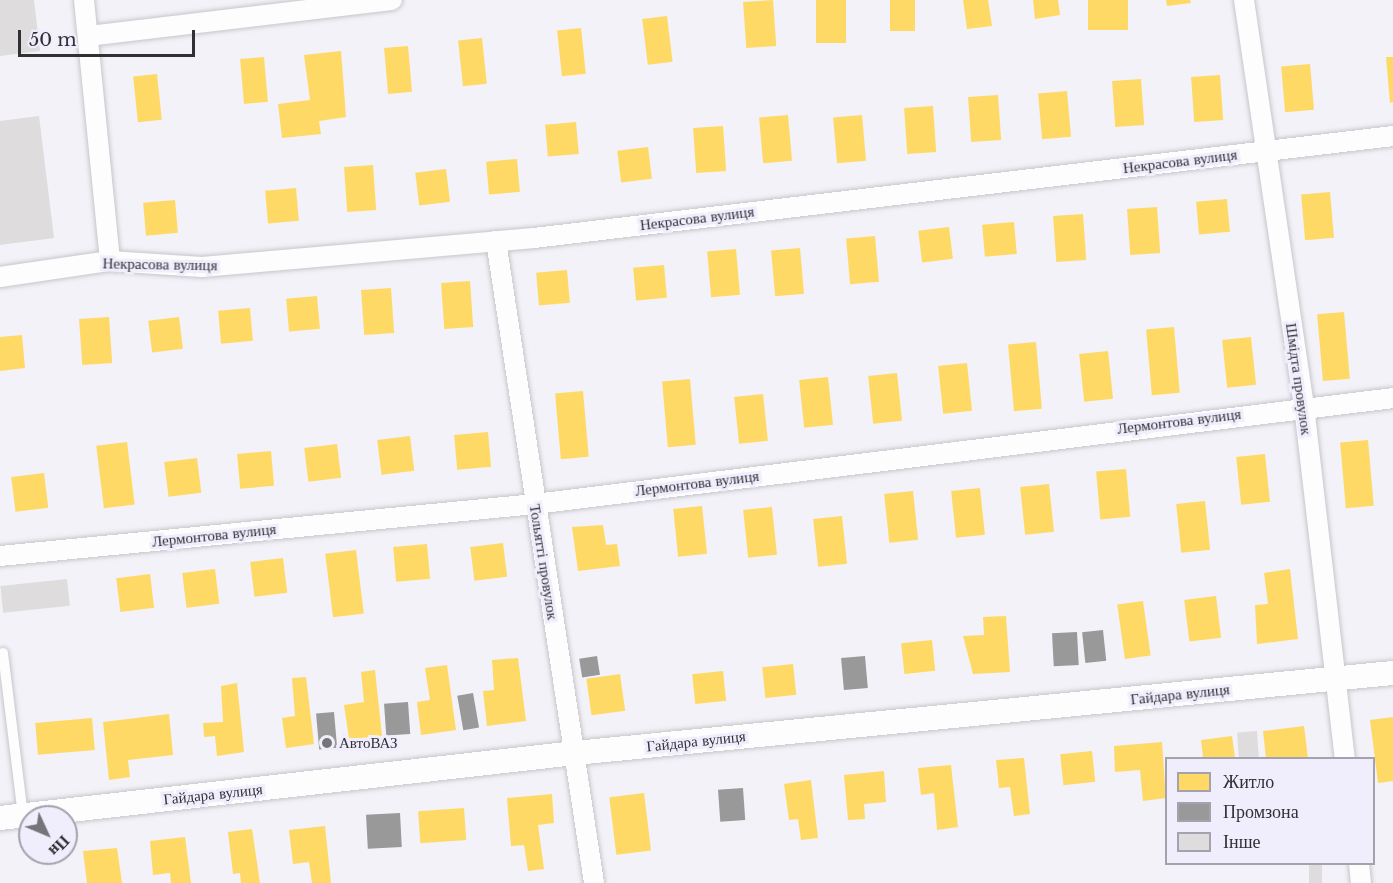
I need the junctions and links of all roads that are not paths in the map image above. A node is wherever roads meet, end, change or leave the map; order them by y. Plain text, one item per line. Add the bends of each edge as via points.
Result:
1 (84, 0) edge
2 (392, 0) edge
3 (1244, 0) edge
4 (89, 36) junction
5 (1393, 136) edge
6 (1263, 151) junction
7 (496, 241) junction
8 (110, 261) junction
9 (0, 277) edge
10 (1393, 398) edge
11 (1304, 406) junction
12 (535, 504) junction
13 (0, 556) edge
14 (3, 653) dead end
15 (1393, 673) edge
16 (1334, 680) junction
17 (575, 753) junction
18 (1345, 757) edge
19 (12, 817) edge
20 (1359, 865) edge
21 (594, 883) edge
22 (1361, 883) edge

1 - 4 street
2 - 4 street
3 - 6 street, Шмідта провулок
4 - 8 street
5 - 6 street, Некрасова вулиця
6 - 7 street, Некрасова вулиця
6 - 11 street, Шмідта провулок
7 - 8 street, Некрасова вулиця via 202,267
7 - 12 street, Тольятті провулок
8 - 9 street, Некрасова вулиця
10 - 11 street, Лермонтова вулиця
11 - 12 street, Лермонтова вулиця
11 - 16 street, Шмідта провулок
12 - 13 street, Лермонтова вулиця
12 - 17 street, Тольятті провулок
14 - 19 lane
15 - 16 street, Гайдара вулиця
16 - 17 street, Гайдара вулиця
16 - 18 street, Шмідта провулок
17 - 19 street, Гайдара вулиця
17 - 21 street, Тольятті провулок
20 - 22 street

